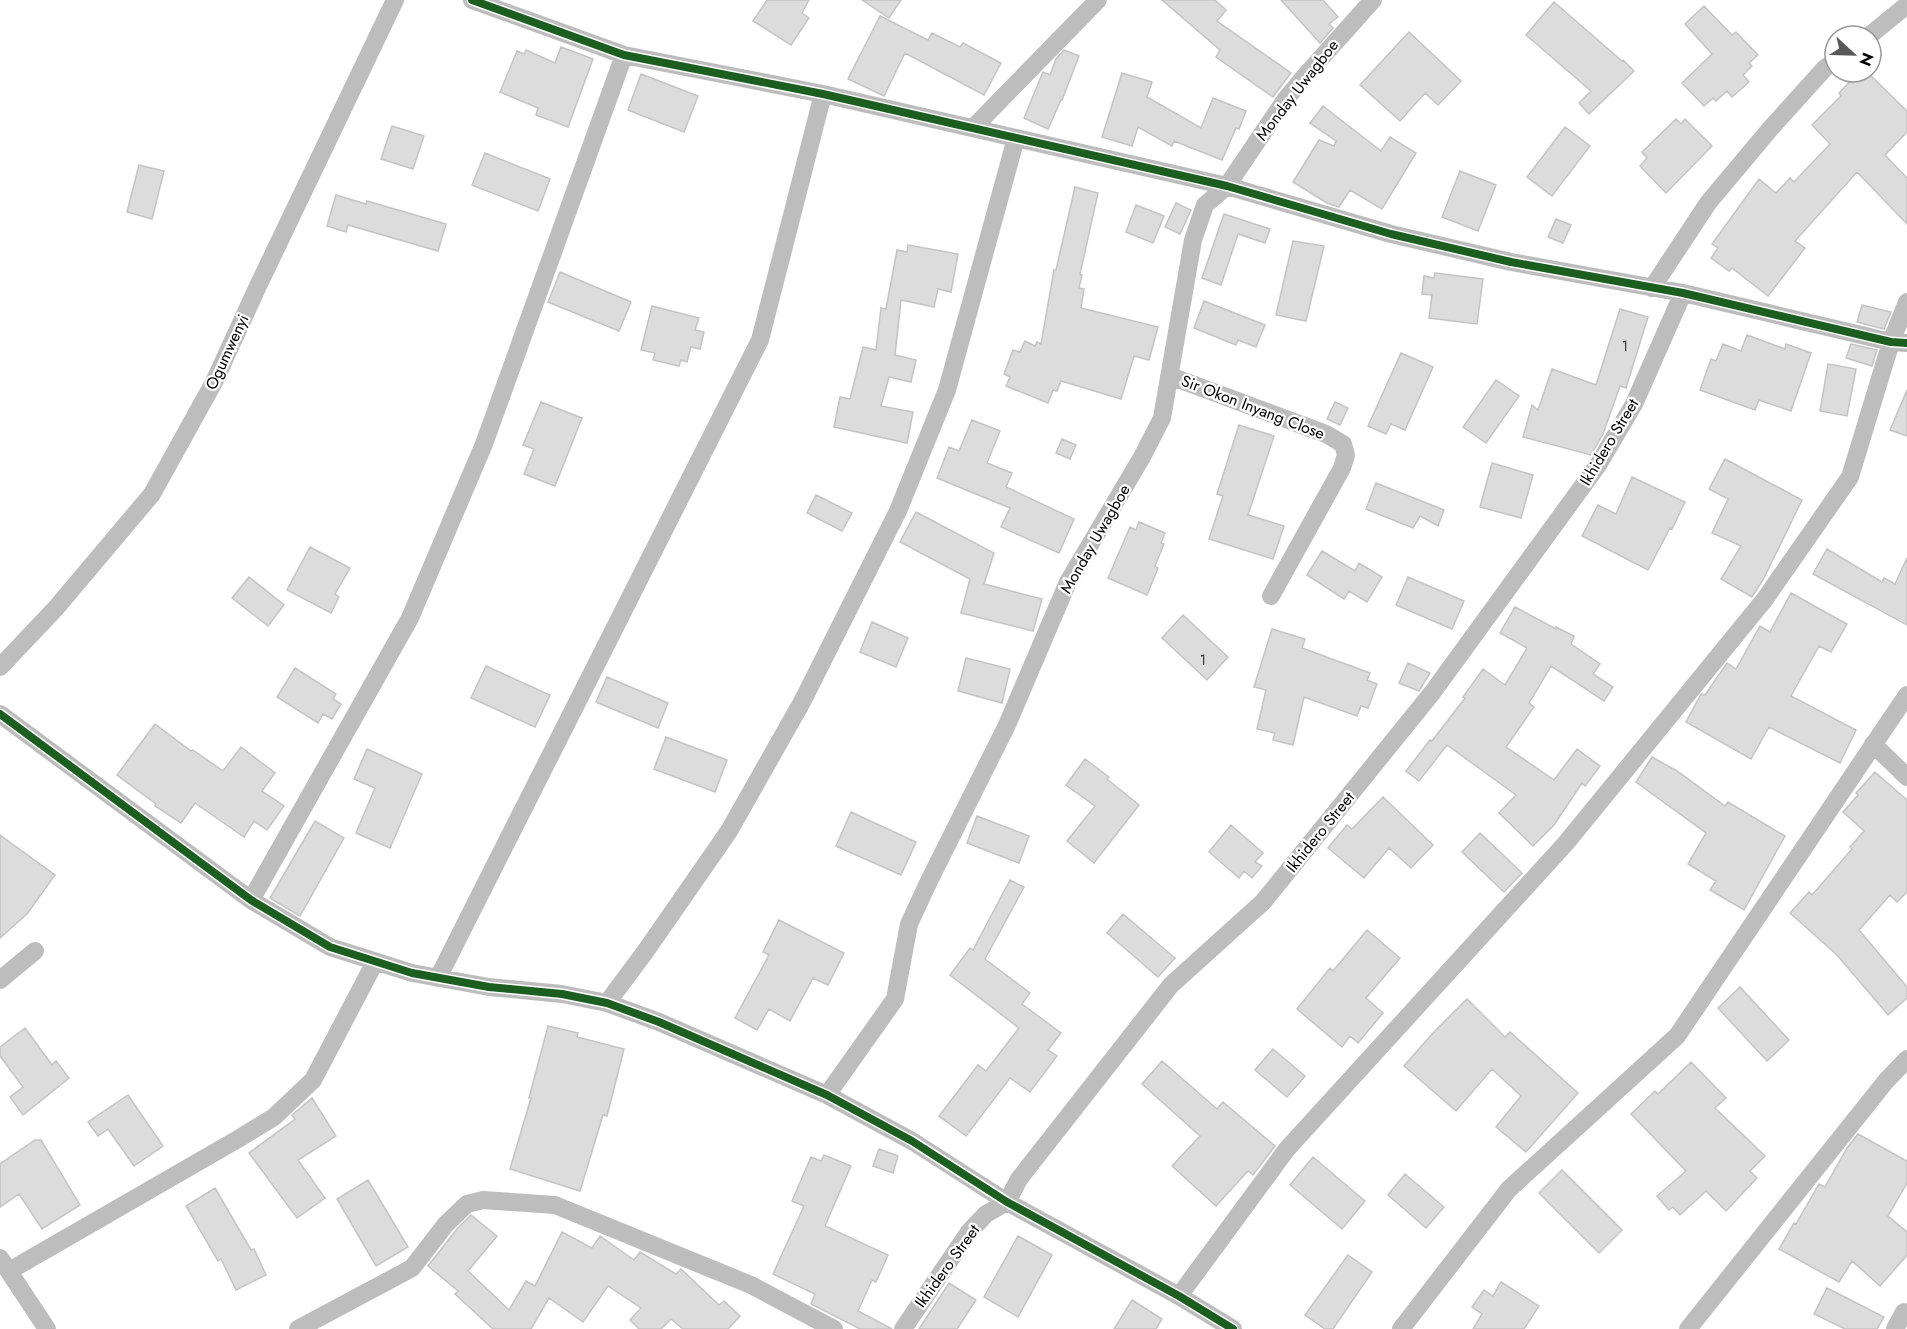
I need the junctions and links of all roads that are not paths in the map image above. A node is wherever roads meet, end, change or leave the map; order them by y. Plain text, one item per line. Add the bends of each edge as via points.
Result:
1 (395, 0) edge
2 (472, 0) edge
3 (1098, 0) edge
4 (1373, 0) edge
5 (1907, 5) edge
6 (1883, 26) edge
7 (624, 55) junction
8 (1823, 70) edge
9 (822, 94) junction
10 (973, 128) junction
11 (1016, 138) junction
12 (1227, 186) junction
13 (1652, 288) junction
14 (1683, 293) junction
15 (1907, 302) edge
16 (1899, 343) edge
17 (1170, 376) junction
18 (1271, 596) dead end
19 (0, 667) edge
20 (1907, 695) edge
21 (0, 714) edge
22 (1873, 744) junction
23 (1907, 777) edge
24 (251, 900) junction
25 (34, 951) dead end
26 (375, 962) junction
27 (438, 978) junction
28 (0, 980) edge
29 (607, 1004) junction
30 (1907, 1059) edge
31 (827, 1095) junction
32 (1007, 1202) junction
33 (5, 1264) edge
34 (1179, 1296) junction
35 (1904, 1312) dead end
36 (47, 1329) edge
37 (298, 1329) edge
38 (834, 1329) edge
39 (903, 1329) edge
40 (1233, 1329) edge
41 (1401, 1329) edge
42 (1688, 1329) edge
43 (1895, 1329) edge

1 - 19 street, Ogumwenyi via 214,382 152,494 57,608
2 - 7 street
3 - 10 street
4 - 12 street, Monday Uwagboe via 1285,100
5 - 6 street
7 - 9 street
7 - 24 street via 484,444 410,618
8 - 13 street via 1708,203
9 - 10 street
9 - 27 street via 760,339
10 - 11 street
11 - 12 street
11 - 29 street via 947,390 898,511 802,702 729,831
12 - 13 street via 1390,234
12 - 17 street, Monday Uwagboe via 1205,205 1192,240
13 - 14 street
14 - 16 street
14 - 32 street, Ikhidero Street via 1634,404 1598,465 1432,693 1263,902 1170,985 1019,1179
15 - 16 street
16 - 34 street via 1850,477 1765,598 1566,843 1287,1149
17 - 18 street, Sir Okon Inyang Close via 1326,434 1343,444 1346,455 1342,468
17 - 31 street, Monday Uwagboe via 1162,418 1068,582 1007,725 909,924 895,999
20 - 22 street
21 - 24 street
22 - 23 street
22 - 41 street via 1677,1036 1509,1189
24 - 26 street via 330,947
25 - 28 street
26 - 27 street
26 - 33 street via 313,1080 274,1117
27 - 29 street via 562,994
29 - 31 street via 659,1022
30 - 42 street
31 - 32 street via 912,1141
32 - 34 street
32 - 39 street, Ikhidero Street via 986,1214 969,1232
33 - 36 street
34 - 40 street
35 - 43 street
37 - 38 street via 412,1268 446,1224 467,1204 483,1200 555,1205 751,1285

